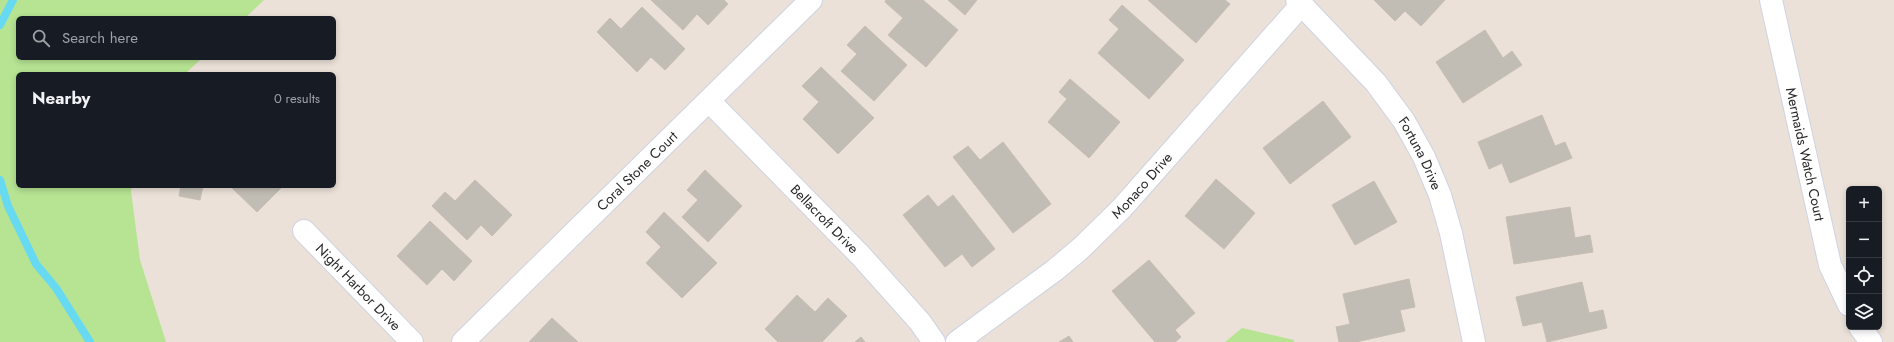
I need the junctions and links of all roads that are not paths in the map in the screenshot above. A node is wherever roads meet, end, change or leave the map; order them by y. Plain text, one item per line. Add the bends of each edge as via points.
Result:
1 (811, 0) edge
2 (1771, 0) edge
3 (1300, 2) edge
4 (709, 100) junction
5 (304, 232) dead end
6 (1846, 299) edge
7 (1862, 330) edge
8 (412, 342) edge
9 (463, 342) edge
10 (934, 342) edge
11 (957, 342) edge
12 (1474, 342) edge
13 (1871, 342) edge

1 - 4 street, Coral Stone Court
2 - 6 street, Mermaids Watch Court via 1830,265
3 - 11 street, Monaco Drive via 1122,208 1055,270
3 - 12 street, Fortuna Drive via 1376,83 1404,121 1424,157 1440,195 1451,233
4 - 9 street, Coral Stone Court
4 - 10 street, Bellacroft Drive via 861,256 920,322
5 - 8 street, Night Harbor Drive
7 - 13 street

